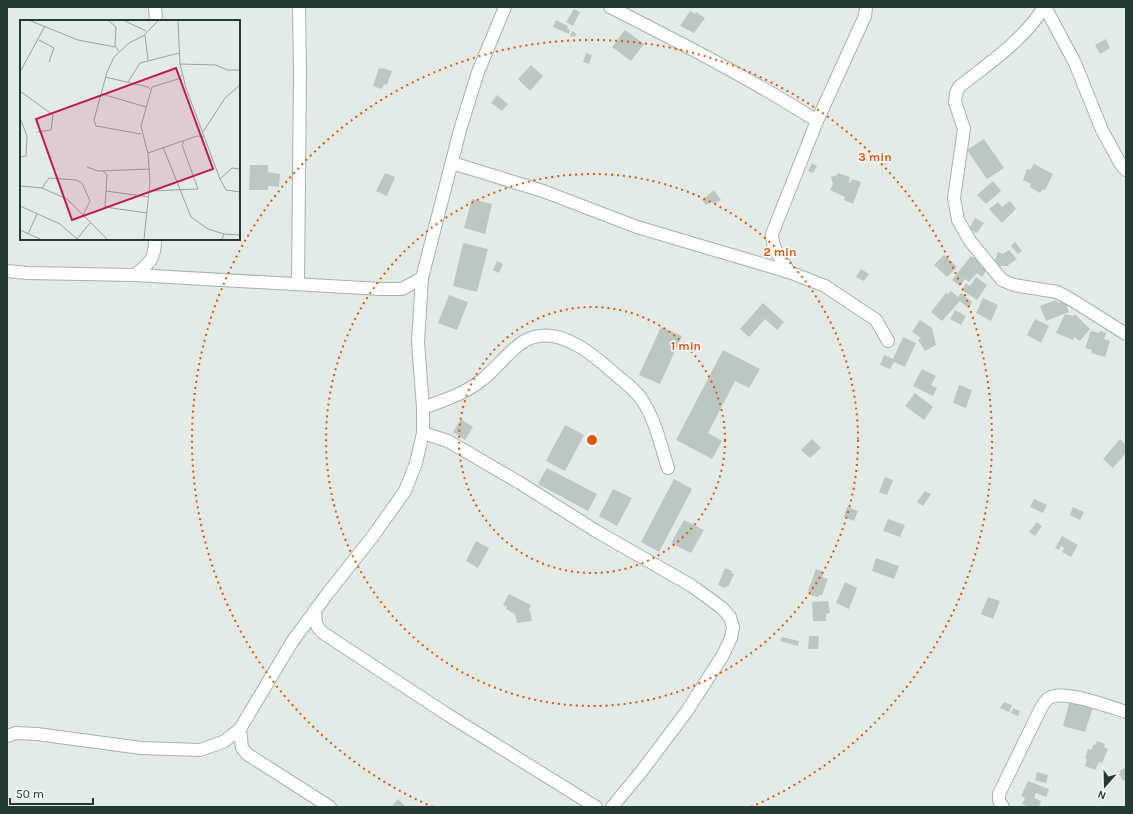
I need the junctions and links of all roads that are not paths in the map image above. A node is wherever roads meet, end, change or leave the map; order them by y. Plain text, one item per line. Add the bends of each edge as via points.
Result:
1 (155, 7) edge
2 (299, 7) edge
3 (505, 7) edge
4 (610, 7) edge
5 (866, 7) edge
6 (1044, 7) edge
7 (156, 20) edge
8 (817, 121) junction
9 (452, 163) junction
10 (1126, 170) edge
11 (155, 240) edge
12 (7, 271) edge
13 (789, 272) junction
14 (135, 275) junction
15 (422, 278) junction
16 (298, 284) junction
17 (402, 289) junction
18 (420, 304) junction
19 (1126, 334) edge
20 (888, 341) dead end
21 (423, 408) junction
22 (423, 433) junction
23 (668, 468) dead end
24 (315, 610) junction
25 (1126, 712) edge
26 (240, 729) junction
27 (7, 736) edge
28 (330, 807) edge
29 (596, 807) edge
30 (612, 807) edge
31 (1003, 807) edge

1 - 7 street
2 - 16 street
3 - 9 street via 478,72
4 - 8 street via 775,94
5 - 8 street via 865,16
6 - 10 street via 1075,63 1102,130
6 - 19 street via 1025,33 959,87 956,93 955,102 964,129 954,198 958,220 970,241 1002,280 1014,285 1057,292
8 - 13 street via 772,234 775,251
9 - 13 street via 543,191 637,227
9 - 15 street
11 - 14 street via 152,260
12 - 14 street
13 - 20 street via 825,286 868,313 876,320
14 - 16 street
15 - 17 street
15 - 18 street
16 - 17 street via 381,290
17 - 18 street
18 - 21 street via 418,342
21 - 22 street
21 - 23 street via 462,393 483,379 522,342 532,337 562,338 580,346 602,362 628,384 643,402 653,421
22 - 24 street via 416,463 405,490
22 - 30 street via 448,441 596,532 692,586 730,617 733,627 731,638 723,655 687,711
24 - 26 street via 292,642
24 - 29 street via 316,623 323,633
25 - 31 street via 1058,694 1049,698 1040,710 999,794 999,801
26 - 27 street via 223,742 200,750 141,748 37,734 16,733
26 - 28 street via 242,748 247,754

